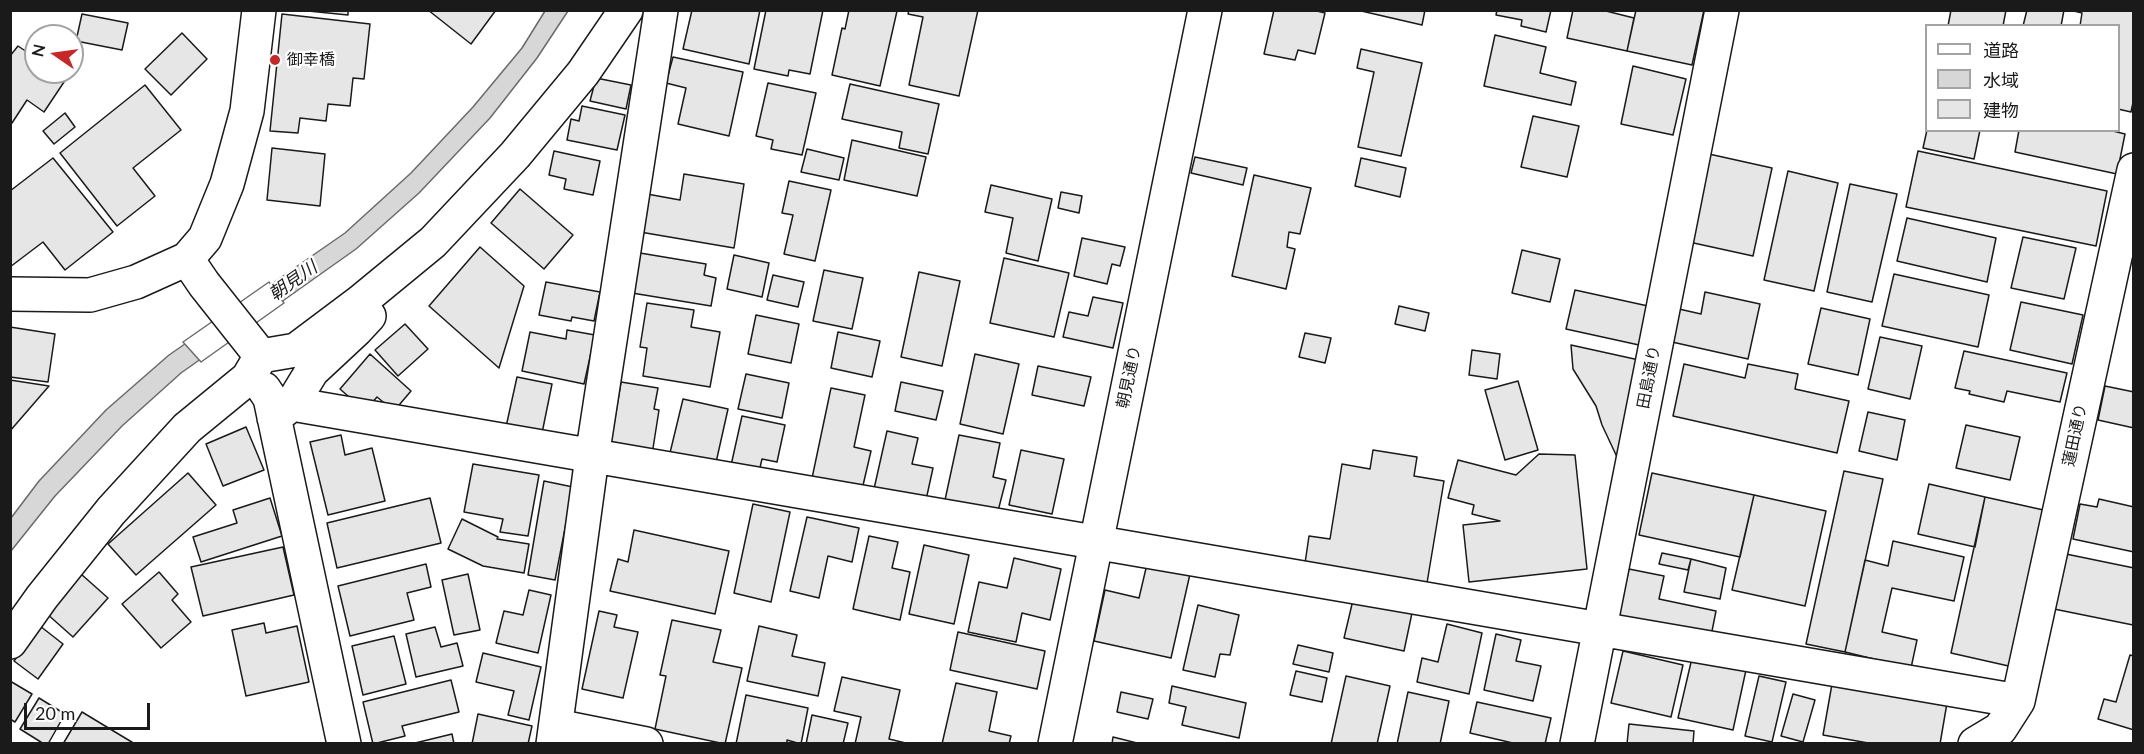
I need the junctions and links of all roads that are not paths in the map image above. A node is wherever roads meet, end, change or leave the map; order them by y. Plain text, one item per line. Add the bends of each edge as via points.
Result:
1 (626, 10) edge
2 (661, 10) edge
3 (1205, 10) edge
4 (1722, 10) edge
5 (258, 22) edge
6 (2133, 170) edge
7 (433, 242) junction
8 (195, 271) junction
9 (10, 294) edge
10 (267, 390) junction
11 (592, 457) junction
12 (1095, 543) junction
13 (1600, 627) junction
14 (10, 642) edge
15 (2018, 701) junction
16 (554, 735) edge
17 (344, 744) edge
18 (646, 744) edge
19 (1055, 744) edge
20 (1576, 744) edge
21 (1975, 744) edge

1 - 7 street via 583,73 545,119
2 - 11 street
3 - 12 street, 朝見通り
4 - 13 street, 田島通り
5 - 8 street via 247,111 227,184
6 - 15 street, 蓮田通り
7 - 10 street via 296,350
7 - 10 street via 356,330 312,371
8 - 9 street via 90,295
8 - 10 street
10 - 11 street
10 - 14 street via 187,428 111,511
10 - 17 street
11 - 12 street
11 - 16 street
12 - 13 street
12 - 19 street, 朝見通り
13 - 15 street
13 - 20 street, 田島通り
15 - 21 street via 2000,729
16 - 18 street

